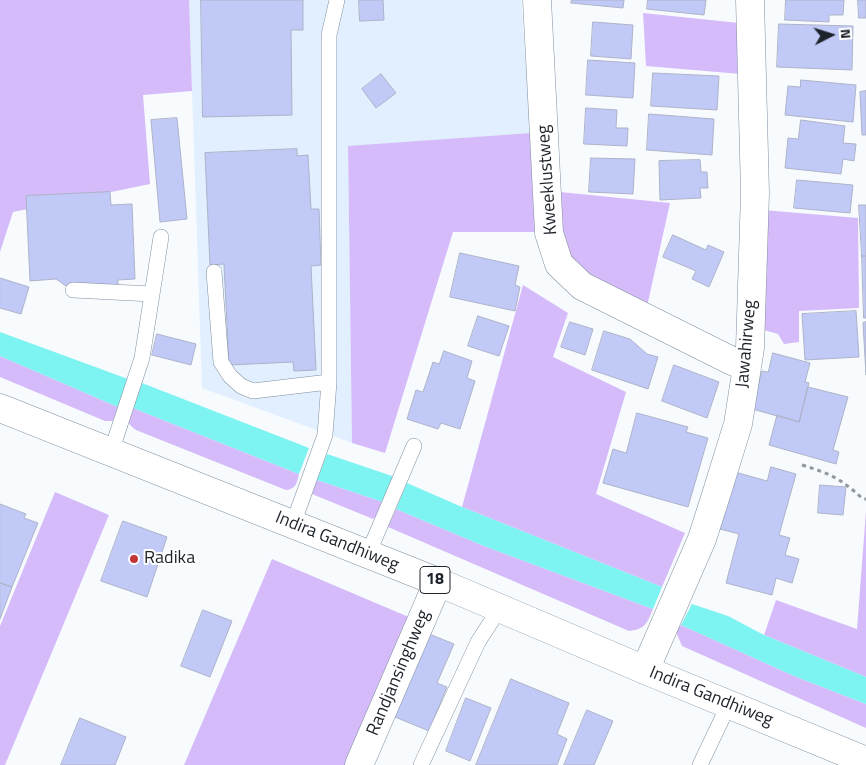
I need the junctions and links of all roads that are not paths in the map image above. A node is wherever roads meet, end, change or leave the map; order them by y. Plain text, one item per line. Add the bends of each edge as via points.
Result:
1 (337, 0) edge
2 (537, 0) edge
3 (750, 0) edge
4 (161, 237) dead end
5 (214, 272) dead end
6 (73, 290) dead end
7 (152, 294) junction
8 (747, 367) junction
9 (329, 382) junction
10 (1, 410) edge
11 (414, 446) dead end
12 (111, 452) junction
13 (293, 524) junction
14 (368, 554) junction
15 (438, 582) junction
16 (500, 608) junction
17 (645, 670) junction
18 (729, 704) junction
19 (866, 761) edge
20 (359, 765) edge
21 (421, 765) edge
22 (700, 765) edge

1 - 9 lane via 329,35
2 - 8 street, Kweeklustweg via 549,233 559,264 582,286
3 - 8 street, Jawahirweg via 755,193
4 - 7 lane
5 - 9 lane via 221,362 230,376 253,392
6 - 7 lane
7 - 12 lane via 142,358
8 - 17 street, Jawahirweg via 738,424 702,539
9 - 13 lane via 325,435
10 - 12 street, Indira Gandhiweg / 18
11 - 14 lane
12 - 13 street, Indira Gandhiweg / 18
13 - 14 street, Indira Gandhiweg / 18
14 - 15 street, Indira Gandhiweg / 18
15 - 16 street, Indira Gandhiweg / 18
15 - 20 street, Randjansinghweg
16 - 17 street, Indira Gandhiweg / 18
16 - 21 lane via 478,642
17 - 18 street, Indira Gandhiweg / 18
18 - 19 street, Indira Gandhiweg / 18
18 - 22 lane

